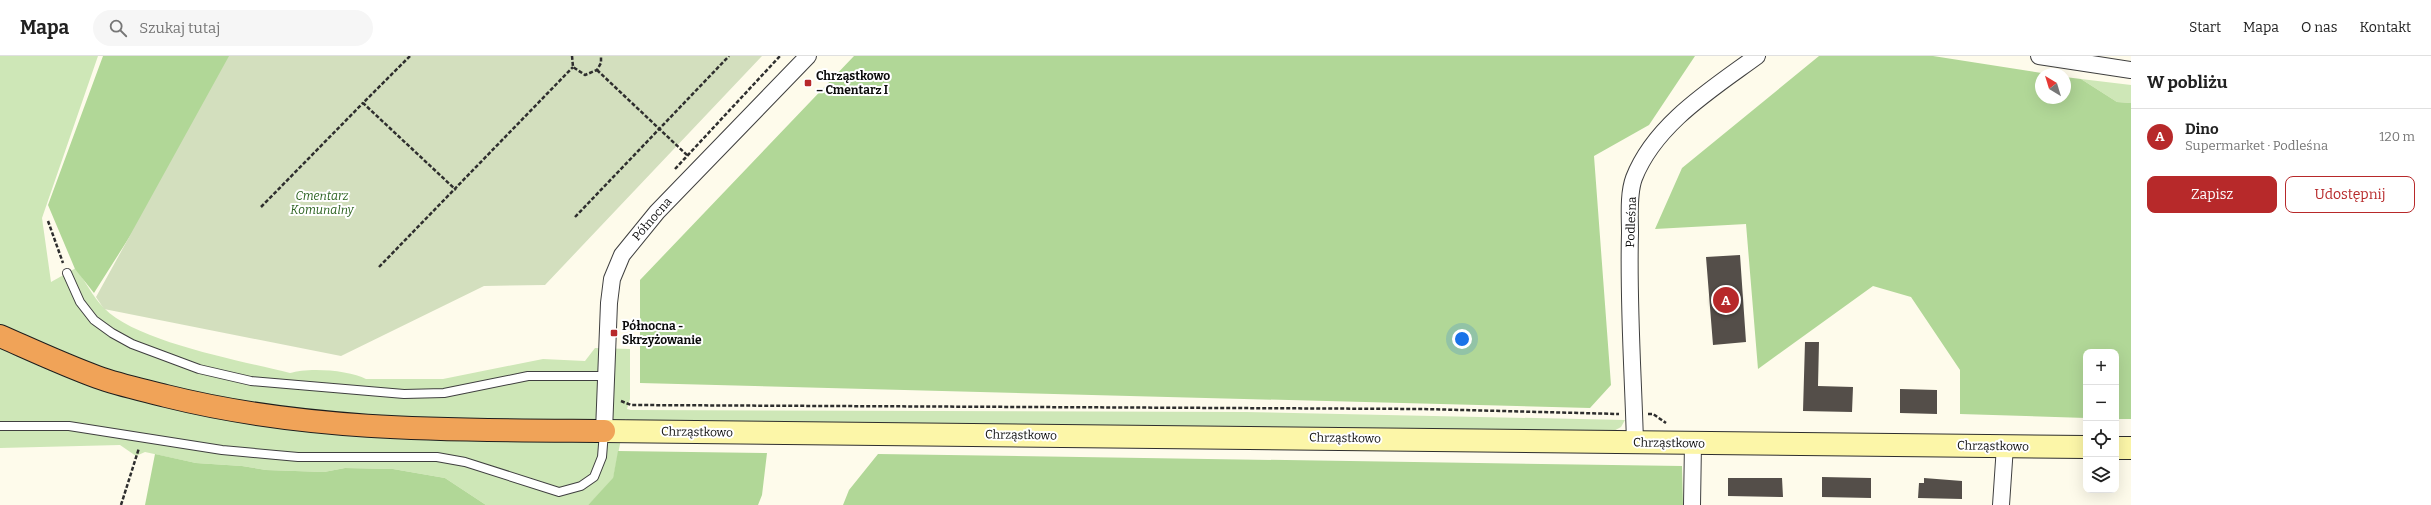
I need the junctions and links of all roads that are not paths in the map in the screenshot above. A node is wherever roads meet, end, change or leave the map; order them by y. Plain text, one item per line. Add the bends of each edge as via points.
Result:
1 (808, 56) edge
2 (1757, 56) edge
3 (2039, 56) edge
4 (2131, 70) edge
5 (67, 273) road end
6 (0, 336) edge
7 (605, 376) junction
8 (0, 426) edge
9 (604, 431) junction
10 (1635, 442) junction
11 (1693, 443) junction
12 (2005, 446) junction
13 (2083, 447) edge
14 (2119, 448) edge
15 (2131, 448) edge
16 (1692, 505) edge
17 (2001, 505) edge

1 - 7 street, Północna via 657,212 622,255 612,280
2 - 10 street, Podleśna via 1675,120 1649,150 1633,180 1628,292
3 - 4 street
5 - 7 lane via 80,302 94,320 112,333 132,344 199,369 251,381 404,394 444,393 528,376
6 - 9 highway via 98,378 198,404 255,415 388,428
7 - 9 street, Północna
8 - 9 lane via 69,426 142,439 298,457 437,457 465,462 559,492 581,486 594,477 602,457
9 - 10 street, Chrząstkowo
10 - 11 street, Chrząstkowo
11 - 12 street, Chrząstkowo
11 - 16 street
12 - 13 street, Chrząstkowo
12 - 17 street
14 - 15 street

